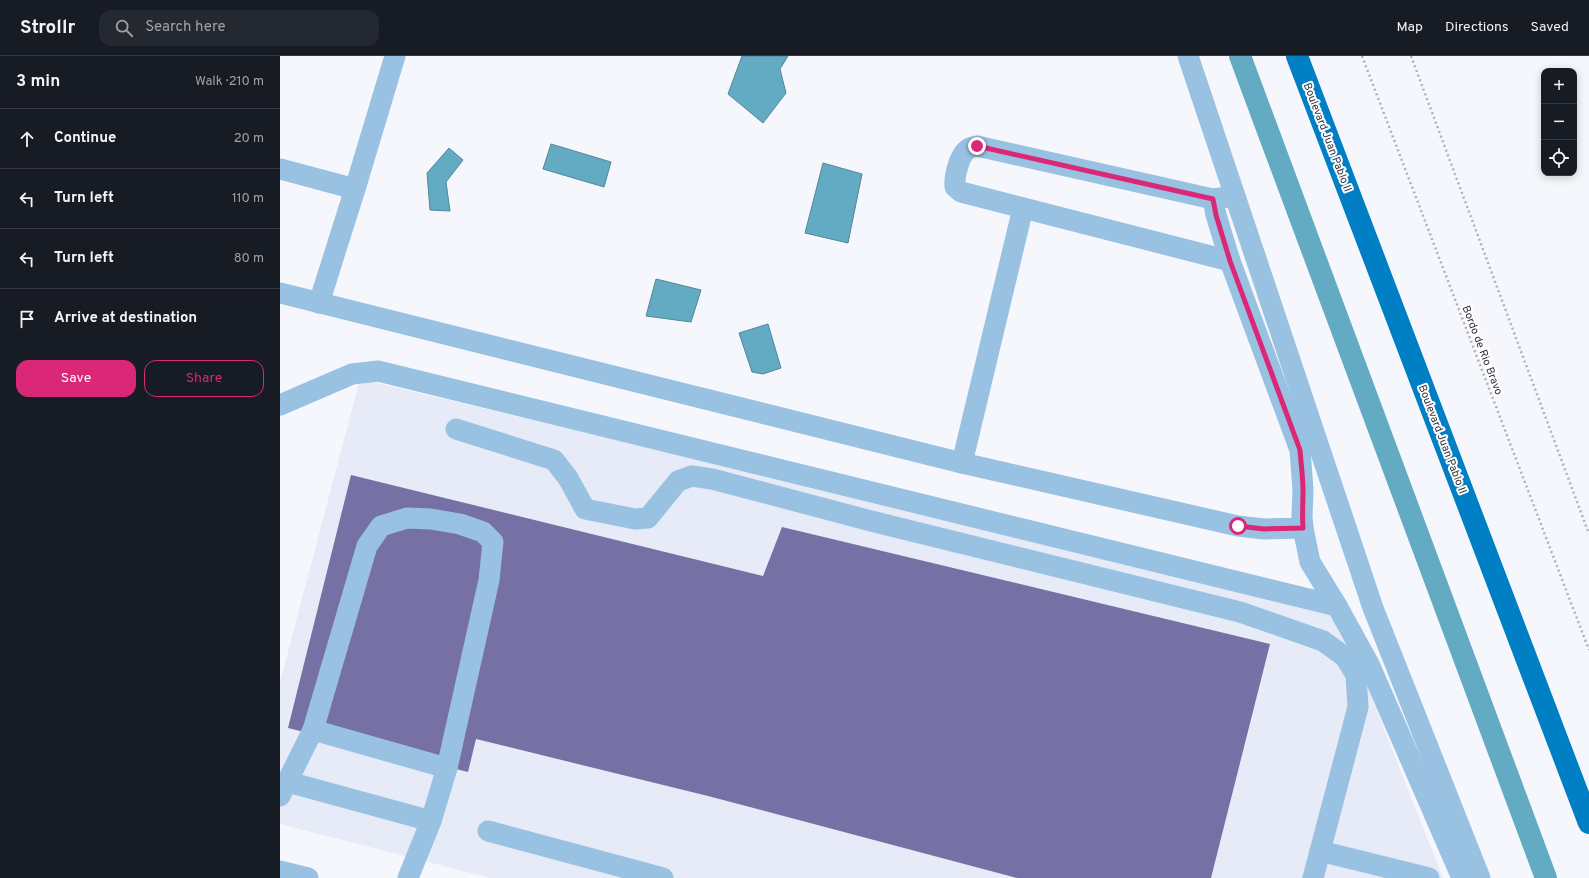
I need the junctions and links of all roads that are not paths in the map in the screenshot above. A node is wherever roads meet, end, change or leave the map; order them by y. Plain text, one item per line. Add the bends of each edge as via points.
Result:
1 (395, 56) edge
2 (1188, 56) edge
3 (1297, 56) edge
4 (280, 169) edge
5 (355, 189) junction
6 (1235, 196) junction
7 (1213, 199) junction
8 (1023, 208) junction
9 (1230, 261) junction
10 (280, 293) edge
11 (319, 302) junction
12 (280, 405) edge
13 (456, 429) dead end
14 (962, 463) junction
15 (1303, 528) junction
16 (1337, 606) junction
17 (313, 730) junction
18 (447, 768) junction
19 (284, 789) edge
20 (431, 821) junction
21 (1589, 823) edge
22 (488, 831) dead end
23 (1320, 851) junction
24 (280, 871) edge
25 (308, 878) edge
26 (408, 878) edge
27 (663, 878) edge
28 (1313, 878) edge
29 (1429, 878) edge
30 (1462, 878) edge
31 (1480, 878) edge

1 - 5 street
2 - 6 street
3 - 21 highway, Boulevard Juan Pablo II
4 - 5 street
5 - 11 street
6 - 7 street
6 - 31 street via 1373,608
7 - 8 street via 977,146 969,148 963,154 954,178 955,187 961,192
7 - 9 street
8 - 9 street
8 - 14 street
9 - 15 street via 1300,450
10 - 11 street
11 - 14 street
12 - 16 street via 352,374 378,371
13 - 23 street via 554,460 568,478 585,509 635,519 648,518 678,481 692,476 712,479 1240,612 1323,641 1345,657 1356,675 1358,707
14 - 15 street via 1238,526 1264,529
15 - 16 street via 1310,562
16 - 30 street via 1369,664
17 - 18 street
17 - 18 street via 367,546 381,526 407,518 431,519 466,526 484,532 493,542 489,580
17 - 19 street
18 - 20 street
19 - 20 street
20 - 26 street
22 - 27 street
23 - 28 street
23 - 29 street
24 - 25 street

